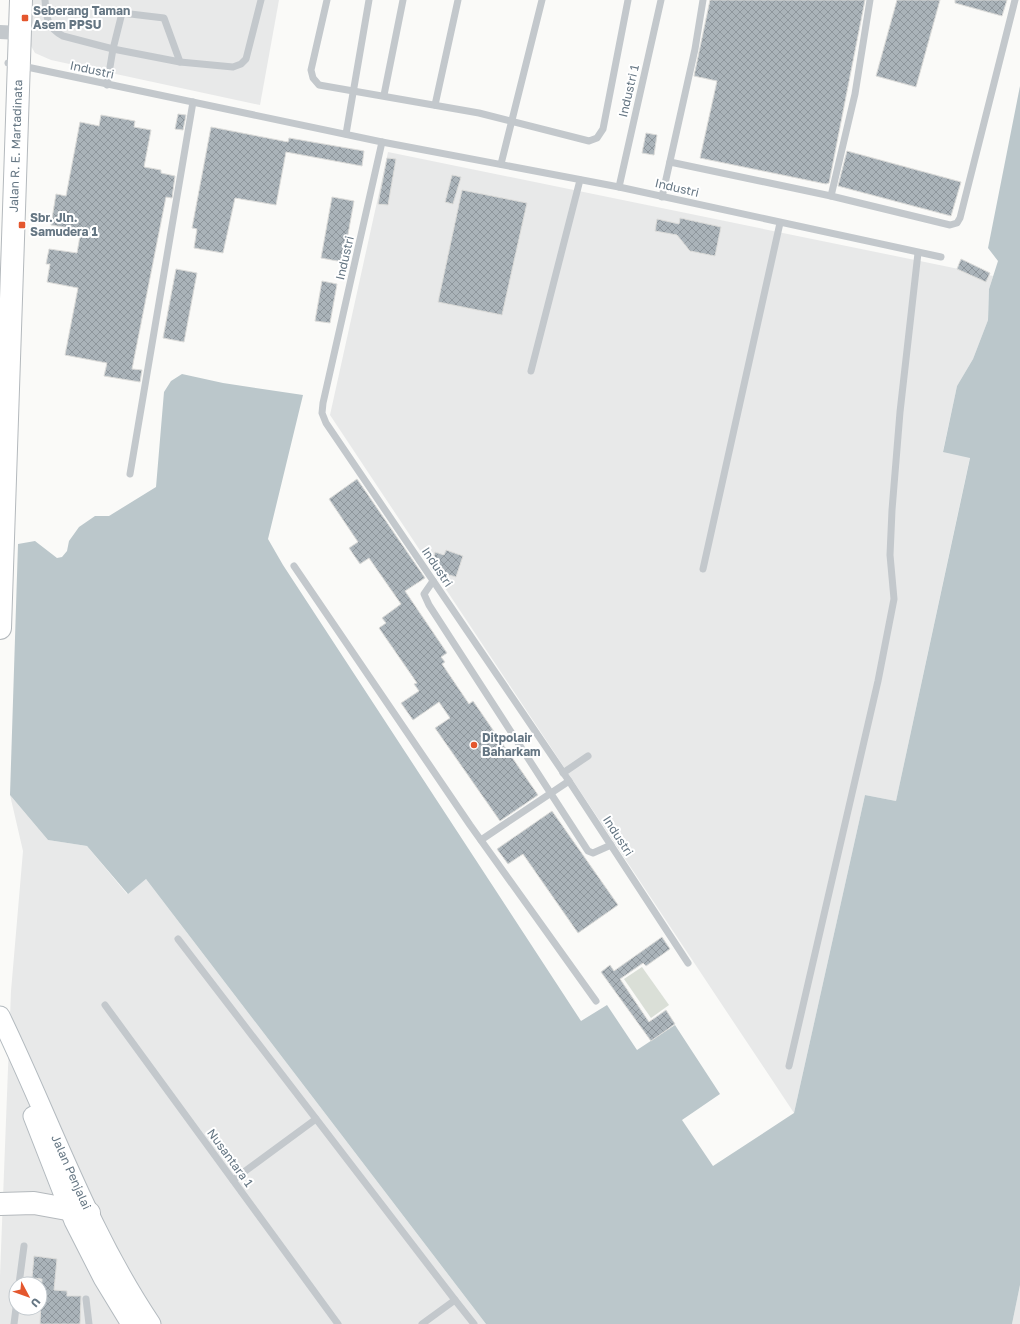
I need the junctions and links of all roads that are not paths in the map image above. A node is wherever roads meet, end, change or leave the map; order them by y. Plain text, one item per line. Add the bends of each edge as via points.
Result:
1 (9, 0) edge
2 (21, 0) edge
3 (45, 0) edge
4 (261, 0) edge
5 (327, 0) edge
6 (369, 0) edge
7 (403, 0) edge
8 (458, 0) edge
9 (542, 0) edge
10 (628, 0) edge
11 (661, 0) edge
12 (703, 0) edge
13 (870, 0) edge
14 (1015, 0) edge
15 (10, 33) edge
16 (114, 49) junction
17 (180, 62) junction
18 (14, 64) junction
19 (107, 85) junction
20 (352, 90) junction
21 (384, 95) junction
22 (193, 102) junction
23 (435, 105) junction
24 (513, 121) junction
25 (346, 134) junction
26 (382, 142) junction
27 (670, 162) junction
28 (501, 164) junction
29 (580, 180) junction
30 (620, 187) junction
31 (830, 196) junction
32 (662, 197) junction
33 (780, 223) junction
34 (918, 253) junction
35 (941, 257) dead end
36 (0, 331) edge
37 (531, 371) dead end
38 (4, 380) edge
39 (130, 474) dead end
40 (294, 566) dead end
41 (703, 569) dead end
42 (433, 581) junction
43 (0, 628) edge
44 (588, 756) dead end
45 (563, 773) junction
46 (569, 781) junction
47 (552, 792) junction
48 (481, 840) junction
49 (611, 845) junction
50 (178, 939) dead end
51 (688, 964) dead end
52 (596, 1001) dead end
53 (105, 1005) dead end
54 (0, 1016) edge
55 (0, 1039) edge
56 (789, 1066) dead end
57 (316, 1119) junction
58 (233, 1180) junction
59 (0, 1204) edge
60 (79, 1211) junction
61 (24, 1246) dead end
62 (20, 1276) edge
63 (86, 1299) dead end
64 (455, 1300) junction
65 (90, 1324) edge
66 (131, 1324) edge
67 (151, 1324) edge
68 (338, 1324) edge
69 (422, 1324) edge
70 (474, 1324) edge

1 - 15 highway, Jalan R. E. Martadinata
2 - 15 highway, Jalan R. E. Martadinata
3 - 16 lane via 49,25 56,32
4 - 17 lane via 246,59 241,64 233,67
5 - 20 lane via 311,70 313,78 319,85
6 - 20 lane
7 - 21 lane
8 - 23 lane
9 - 24 lane
10 - 24 lane via 603,129 597,138 589,142
11 - 30 lane, Industri 1
12 - 27 lane
13 - 31 lane via 855,94
14 - 31 lane via 957,223 950,225
15 - 18 highway, Jalan R. E. Martadinata
16 - 17 lane
16 - 17 lane via 122,13 164,18
16 - 19 lane
18 - 19 lane, Industri
18 - 36 highway, Jalan R. E. Martadinata
18 - 38 highway, Jalan R. E. Martadinata
19 - 22 lane, Industri
20 - 21 lane
20 - 25 lane
21 - 23 lane
22 - 25 lane, Industri
22 - 39 lane
23 - 24 lane
24 - 28 lane
25 - 26 lane, Industri
26 - 28 lane, Industri
26 - 42 lane, Industri via 322,413 326,423
27 - 31 lane
27 - 32 lane
28 - 29 lane, Industri
29 - 30 lane, Industri
29 - 37 lane
30 - 32 lane, Industri
32 - 33 lane, Industri
33 - 34 lane, Industri
33 - 41 lane
34 - 35 lane, Industri
34 - 56 lane via 892,510 890,555 894,599 878,681
38 - 43 highway, Jalan R. E. Martadinata
40 - 48 lane
42 - 45 lane, Industri
42 - 47 lane via 424,594 429,605
44 - 45 lane
45 - 46 lane, Industri
46 - 47 lane
46 - 49 lane, Industri
47 - 48 lane
47 - 49 lane via 588,851 593,853
48 - 52 lane
49 - 51 lane, Industri
50 - 57 lane
53 - 58 lane, Nusantara 1
54 - 60 street, Jalan Penjalai via 23,1062
55 - 60 street, Jalan Penjalai
57 - 58 lane
57 - 64 lane
58 - 68 lane, Nusantara 1
59 - 60 highway via 34,1203
60 - 66 street, Jalan Penjalai via 103,1278
60 - 67 street, Jalan Penjalai via 119,1270
61 - 62 lane
63 - 65 lane
64 - 69 lane
64 - 70 lane

